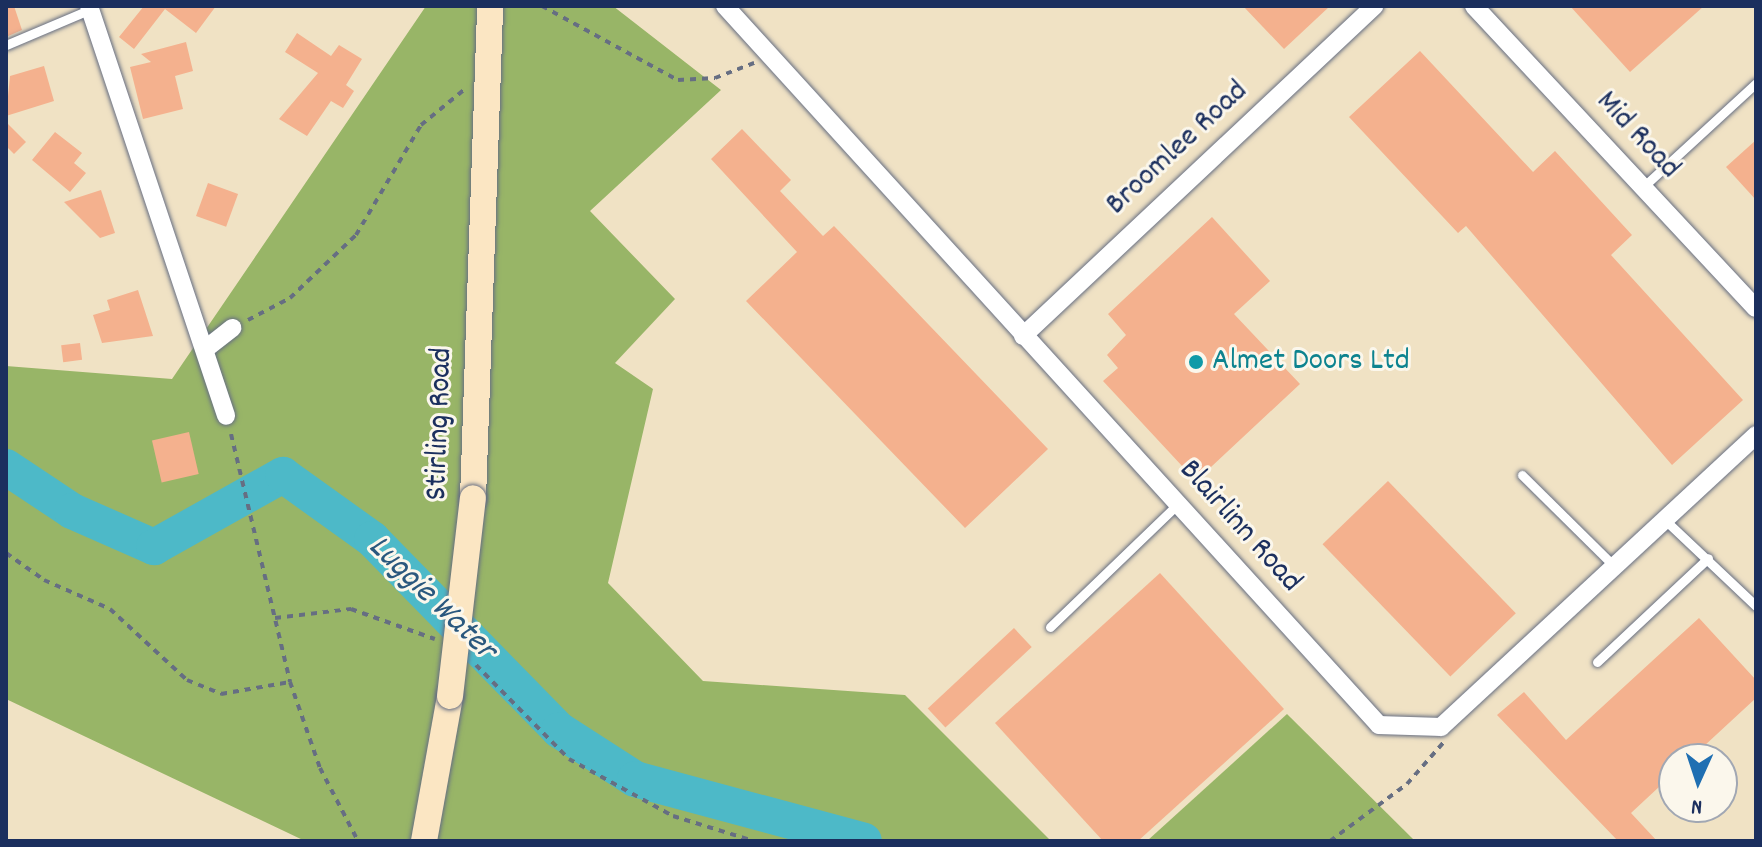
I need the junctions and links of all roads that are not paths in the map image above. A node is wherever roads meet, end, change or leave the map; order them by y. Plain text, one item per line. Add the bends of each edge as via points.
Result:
1 (490, 6) edge
2 (725, 6) edge
3 (1374, 6) edge
4 (1474, 6) edge
5 (91, 7) edge
6 (6, 45) edge
7 (1756, 83) edge
8 (1643, 187) junction
9 (1756, 308) edge
10 (232, 328) road end
11 (1023, 336) junction
12 (208, 347) junction
13 (226, 416) road end
14 (1756, 435) edge
15 (1522, 475) dead end
16 (1178, 504) junction
17 (1665, 520) junction
18 (1708, 558) junction
19 (1614, 566) junction
20 (1756, 606) edge
21 (1050, 627) dead end
22 (1597, 662) dead end
23 (424, 841) edge

1 - 23 main road, Stirling Road, bridge via 473,498 450,696
2 - 11 street, Blairlinn Road
3 - 11 street, Broomlee Road
4 - 8 street, Mid Road
5 - 6 lane
5 - 12 street
7 - 8 lane
8 - 9 street, Mid Road
10 - 12 street
11 - 16 street, Blairlinn Road
12 - 13 street
14 - 17 street
15 - 19 lane
16 - 19 street, Blairlinn Road via 1379,725 1441,727
16 - 21 lane
17 - 18 lane
17 - 19 street
18 - 20 lane
18 - 22 lane

